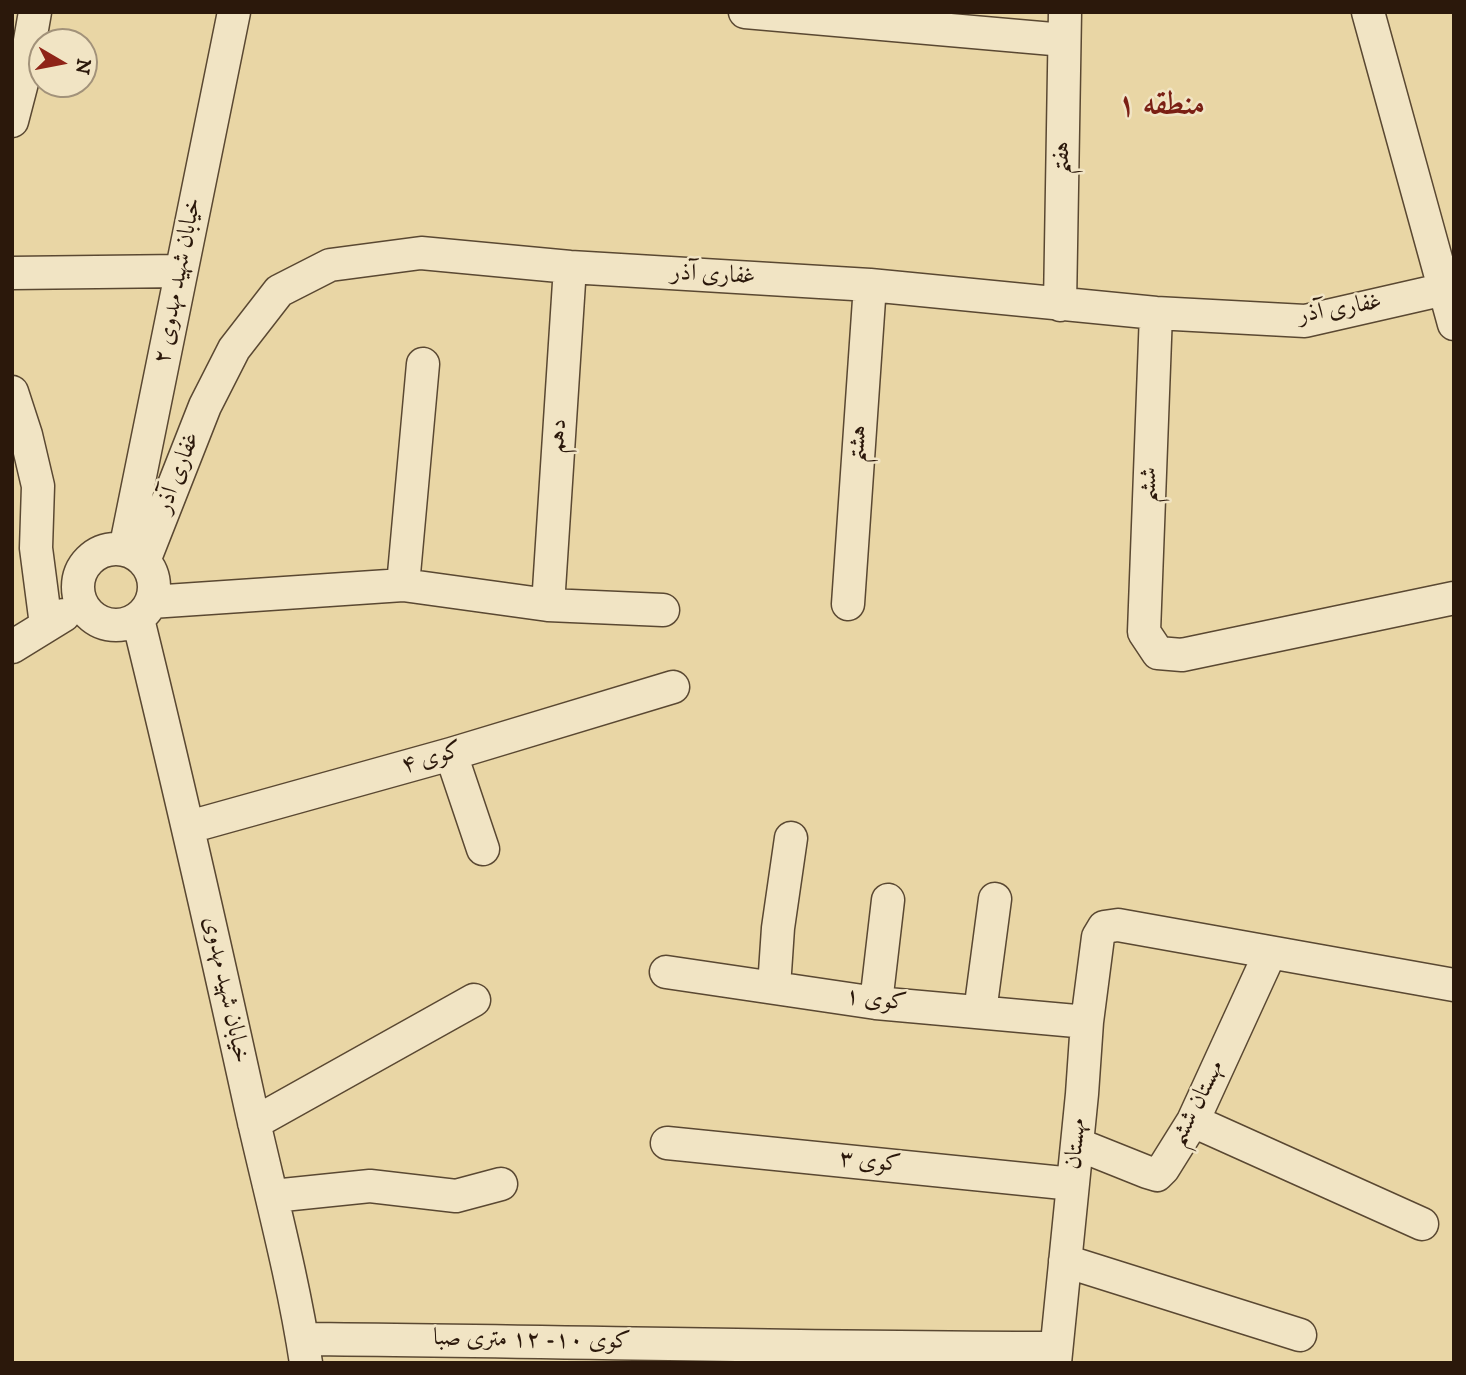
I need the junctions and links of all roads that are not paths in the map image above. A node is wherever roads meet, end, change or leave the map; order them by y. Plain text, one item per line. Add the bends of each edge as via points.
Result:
1 (35, 12) edge
2 (234, 12) edge
3 (745, 12) edge
4 (1368, 12) edge
5 (1065, 26) edge
6 (12, 121) edge
7 (570, 267) junction
8 (181, 271) junction
9 (12, 273) edge
10 (870, 285) junction
11 (1448, 288) edge
12 (1060, 305) junction
13 (1156, 313) junction
14 (1454, 324) edge
15 (424, 364) dead end
16 (12, 392) edge
17 (135, 556) junction
18 (403, 585) junction
19 (1454, 598) edge
20 (848, 604) dead end
21 (82, 605) junction
22 (548, 605) junction
23 (145, 610) junction
24 (663, 610) dead end
25 (46, 625) junction
26 (12, 648) edge
27 (673, 687) dead end
28 (451, 754) junction
29 (189, 827) junction
30 (791, 838) dead end
31 (484, 849) dead end
32 (995, 899) dead end
33 (888, 900) dead end
34 (1270, 953) junction
35 (666, 972) dead end
36 (1454, 985) edge
37 (774, 988) junction
38 (474, 1000) dead end
39 (876, 1003) junction
40 (980, 1012) junction
41 (1087, 1022) junction
42 (1193, 1121) junction
43 (254, 1123) junction
44 (667, 1143) dead end
45 (1077, 1144) junction
46 (501, 1184) dead end
47 (1073, 1184) junction
48 (273, 1196) junction
49 (1422, 1224) dead end
50 (1065, 1261) junction
51 (1300, 1335) dead end
52 (304, 1351) edge
53 (603, 1352) edge
54 (820, 1355) edge
55 (1055, 1355) edge

1 - 6 street
2 - 8 street, خیابان شهید مهدوی ۲
3 - 5 street
4 - 11 street
5 - 12 street, هفتم
7 - 10 street, غفاری آذر
7 - 17 street, غفاری آذر via 421,253 330,265 279,292 234,349
7 - 22 street, دهم
8 - 9 street
8 - 17 street, خیابان شهید مهدوی ۲
10 - 12 street, غفاری آذر
10 - 20 street, هشتم
11 - 13 street, غفاری آذر via 1305,321
11 - 14 street
12 - 13 street, غفاری آذر
13 - 19 street, ششم via 1144,632 1158,653 1182,654
15 - 18 street
16 - 25 street via 38,486 36,548
17 - 21 street via 113,549 90,559 79,580
17 - 23 street via 154,580
18 - 22 street
18 - 23 street
21 - 23 street via 101,623 114,626 127,624
21 - 25 street
22 - 24 street
23 - 29 street, خیابان شهید مهدوی
25 - 26 street
27 - 28 street, کوی ۴
28 - 29 street, کوی ۴
28 - 31 street
29 - 43 street, خیابان شهید مهدوی
30 - 37 street
32 - 40 street
33 - 39 street
34 - 36 street
34 - 41 street, مهستان via 1118,925 1104,927 1098,937
34 - 42 street, مهستان ششم
35 - 37 street, کوی ۱
37 - 39 street, کوی ۱
38 - 43 street
39 - 40 street, کوی ۱
40 - 41 street, کوی ۱
41 - 45 street, مهستان
42 - 45 street, مهستان ششم via 1157,1175
42 - 49 street
43 - 48 street, خیابان شهید مهدوی
44 - 47 street, کوی ۳
45 - 47 street, مهستان
46 - 48 street via 456,1196 370,1186
47 - 50 street, مهستان
48 - 52 street, خیابان شهید مهدوی
50 - 51 street
50 - 55 street, مهستان
52 - 53 street, کوی ۱۰- ۱۲ متری صبا
53 - 54 street, کوی ۱۰- ۱۲ متری صبا
54 - 55 street, کوی ۱۰- ۱۲ متری صبا

